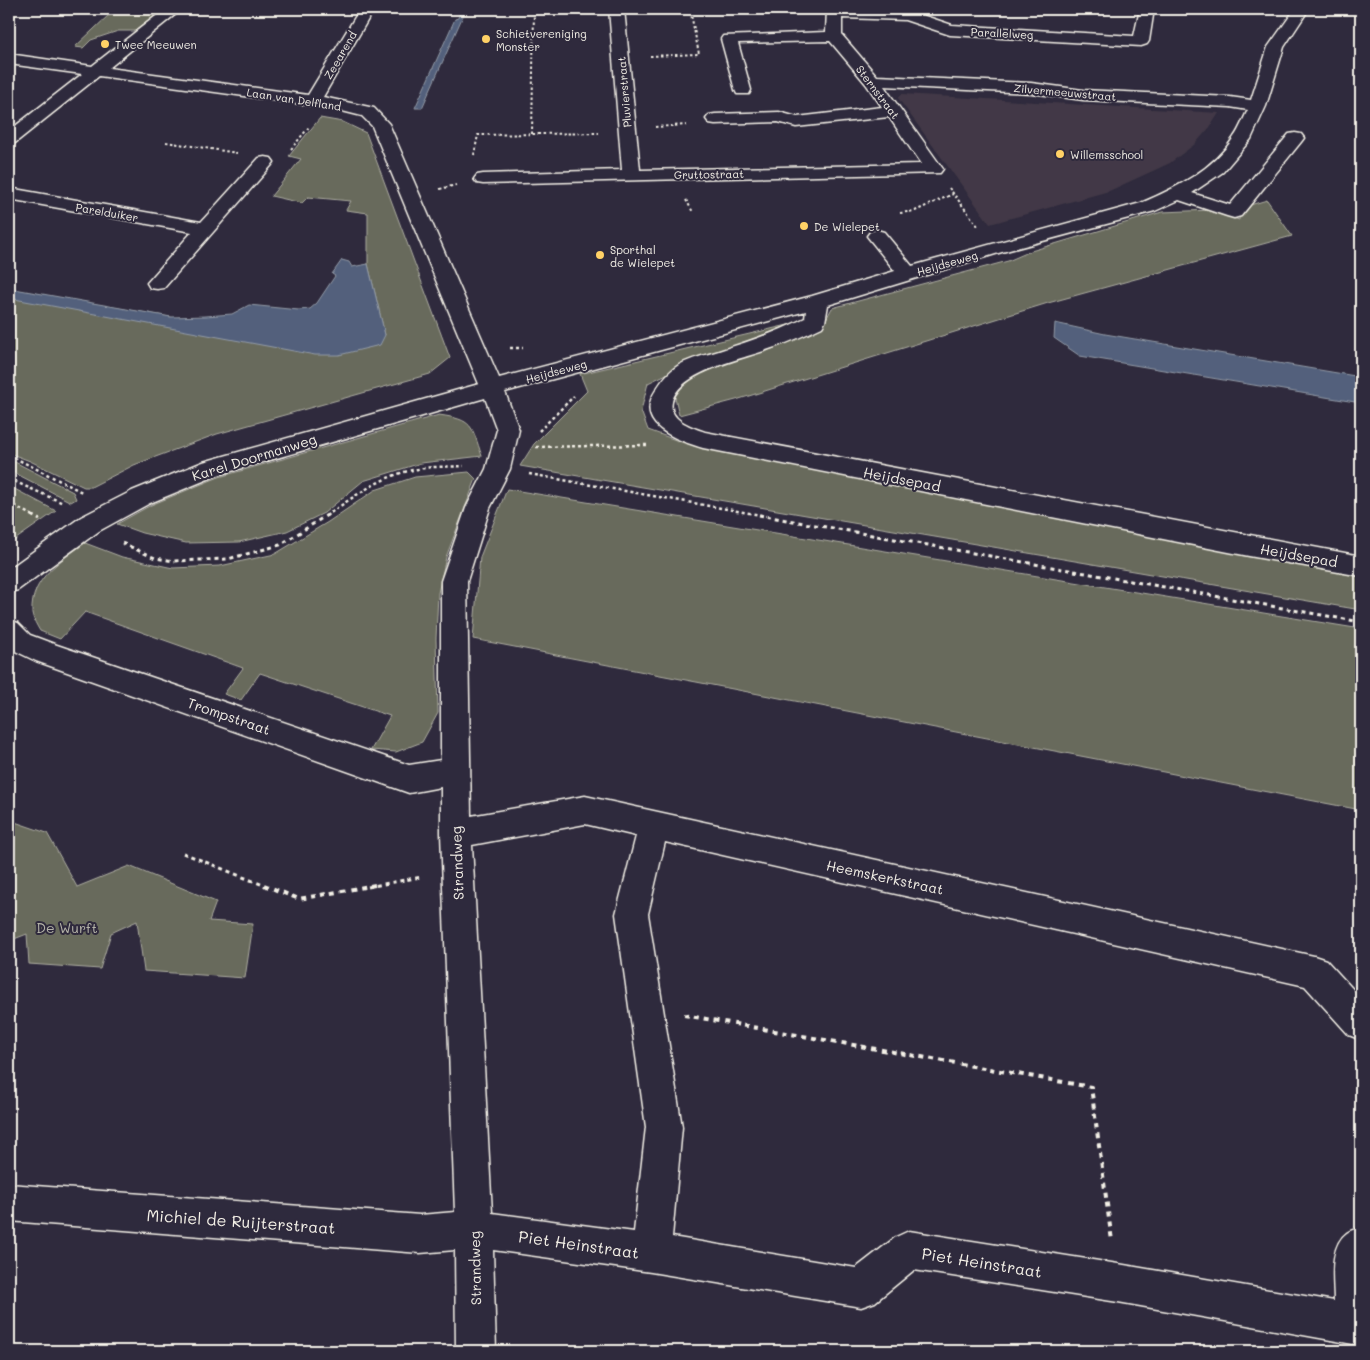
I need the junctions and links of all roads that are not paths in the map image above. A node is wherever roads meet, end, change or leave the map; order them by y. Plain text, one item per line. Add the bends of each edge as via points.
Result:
1 (174, 9) edge
2 (367, 9) edge
3 (616, 9) edge
4 (1147, 9) edge
5 (1302, 9) edge
6 (834, 11) edge
7 (834, 36) junction
8 (9, 59) edge
9 (95, 72) junction
10 (872, 81) junction
11 (743, 90) dead end
12 (321, 102) junction
13 (1258, 106) junction
14 (893, 111) junction
15 (715, 119) road end
16 (1295, 138) dead end
17 (9, 139) edge
18 (274, 161) road end
19 (934, 170) joint
20 (632, 176) junction
21 (476, 180) road end
22 (9, 194) edge
23 (1178, 194) junction
24 (205, 229) junction
25 (877, 236) dead end
26 (908, 274) junction
27 (156, 283) dead end
28 (818, 301) junction
29 (492, 388) junction
30 (1361, 566) edge
31 (9, 583) edge
32 (9, 631) edge
33 (456, 771) junction
34 (654, 826) junction
35 (456, 833) junction
36 (1361, 1023) edge
37 (9, 1203) edge
38 (474, 1229) junction
39 (1361, 1246) edge
40 (652, 1254) junction
41 (476, 1351) edge

1 - 9 street
2 - 12 street, Zeearend
3 - 20 street, Pluvierstraat
4 - 6 street, Parallelweg via 1141,41 950,30 907,15
5 - 13 street, Heijdseweg via 1276,48
6 - 7 street
7 - 10 street, Sternstraat
7 - 11 street via 729,39
8 - 9 street, Laan van Delfland
9 - 12 street, Laan van Delfland
9 - 17 street
10 - 13 street, Zilvermeeuwstraat via 1031,88 1083,95
10 - 14 street, Sternstraat
12 - 29 street, Laan van Delfland via 368,112 380,124
13 - 23 street, Heijdseweg via 1242,139 1217,168
14 - 15 street via 796,122 779,117
14 - 19 street, Sternstraat
16 - 23 street via 1234,212
18 - 24 street
19 - 20 street, Gruttostraat
20 - 21 street, Gruttostraat
22 - 24 street, Parelduiker
23 - 26 street, Heijdseweg via 1148,207
24 - 27 street
25 - 26 street
26 - 28 street, Heijdseweg
28 - 29 street, Heijdseweg
28 - 30 street, Heijdsepad via 815,322 793,334 692,368 673,382 660,398 662,416 670,426 703,440
29 - 31 street, Karel Doormanweg via 211,468 141,497 90,524
29 - 33 street, Strandweg via 508,430 498,469 478,508 454,581
32 - 33 street, Trompstraat via 22,643 46,652 409,779
33 - 35 street, Strandweg
34 - 35 street, Heemskerkstraat via 585,810
34 - 36 street, Heemskerkstraat via 1314,972
34 - 40 street via 632,914 664,1127
35 - 38 street, Strandweg
37 - 38 street, Michiel de Ruijterstraat via 420,1234
38 - 40 street, Piet Heinstraat
38 - 41 street, Strandweg
39 - 40 street, Piet Heinstraat via 1354,1253 1352,1324 1118,1282 909,1250 861,1288

